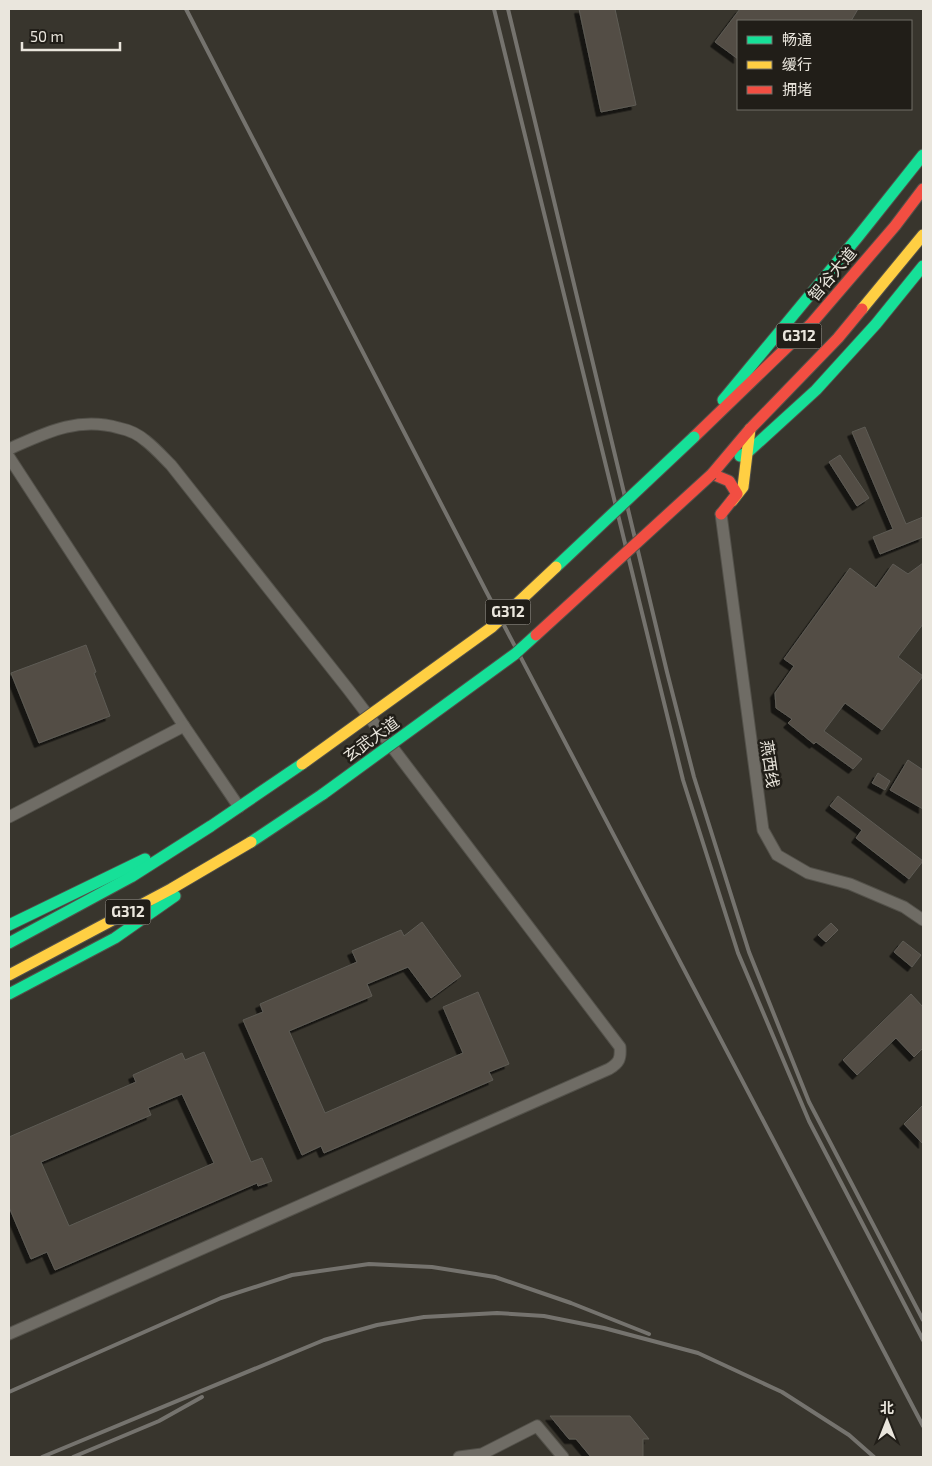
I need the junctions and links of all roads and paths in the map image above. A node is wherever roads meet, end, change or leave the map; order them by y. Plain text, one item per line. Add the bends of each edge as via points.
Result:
1 (923, 155) edge
2 (923, 189) edge
3 (923, 235) edge
4 (923, 266) edge
5 (750, 429) junction
6 (694, 437) junction
7 (9, 449) edge
8 (748, 452) junction
9 (9, 457) edge
10 (712, 474) junction
11 (721, 514) junction
12 (184, 726) junction
13 (239, 806) junction
14 (9, 817) edge
15 (211, 826) junction
16 (246, 845) junction
17 (923, 920) edge
18 (9, 925) edge
19 (9, 943) edge
20 (9, 975) edge
21 (9, 994) edge
22 (9, 1334) edge
23 (459, 1457) edge
24 (562, 1457) edge

1 - 6 main road
2 - 6 main road, 智谷大道 / G312 via 812,324
3 - 5 main road, G312 via 838,338
4 - 8 main road via 816,390
5 - 8 main road
5 - 10 main road, G312
6 - 13 main road, 玄武大道 / G312, bridge via 492,627
7 - 22 street via 74,424 110,425 129,430 146,440 171,465 348,689 620,1047 621,1056 618,1064 609,1069
8 - 10 main road
8 - 11 main road via 743,487
9 - 12 street
10 - 11 main road via 728,481 737,494
10 - 16 main road, 玄武大道 / G312, bridge via 515,654 323,794
11 - 17 street, 燕西线 via 763,830 777,855 808,873 850,884 904,907
12 - 13 street
12 - 14 street
13 - 15 main road, 玄武大道 / G312
15 - 18 main road
15 - 19 main road, 玄武大道 / G312 via 131,877
16 - 20 main road, 玄武大道 / G312 via 171,889
16 - 21 main road via 115,938
23 - 24 street via 482,1454 537,1426

